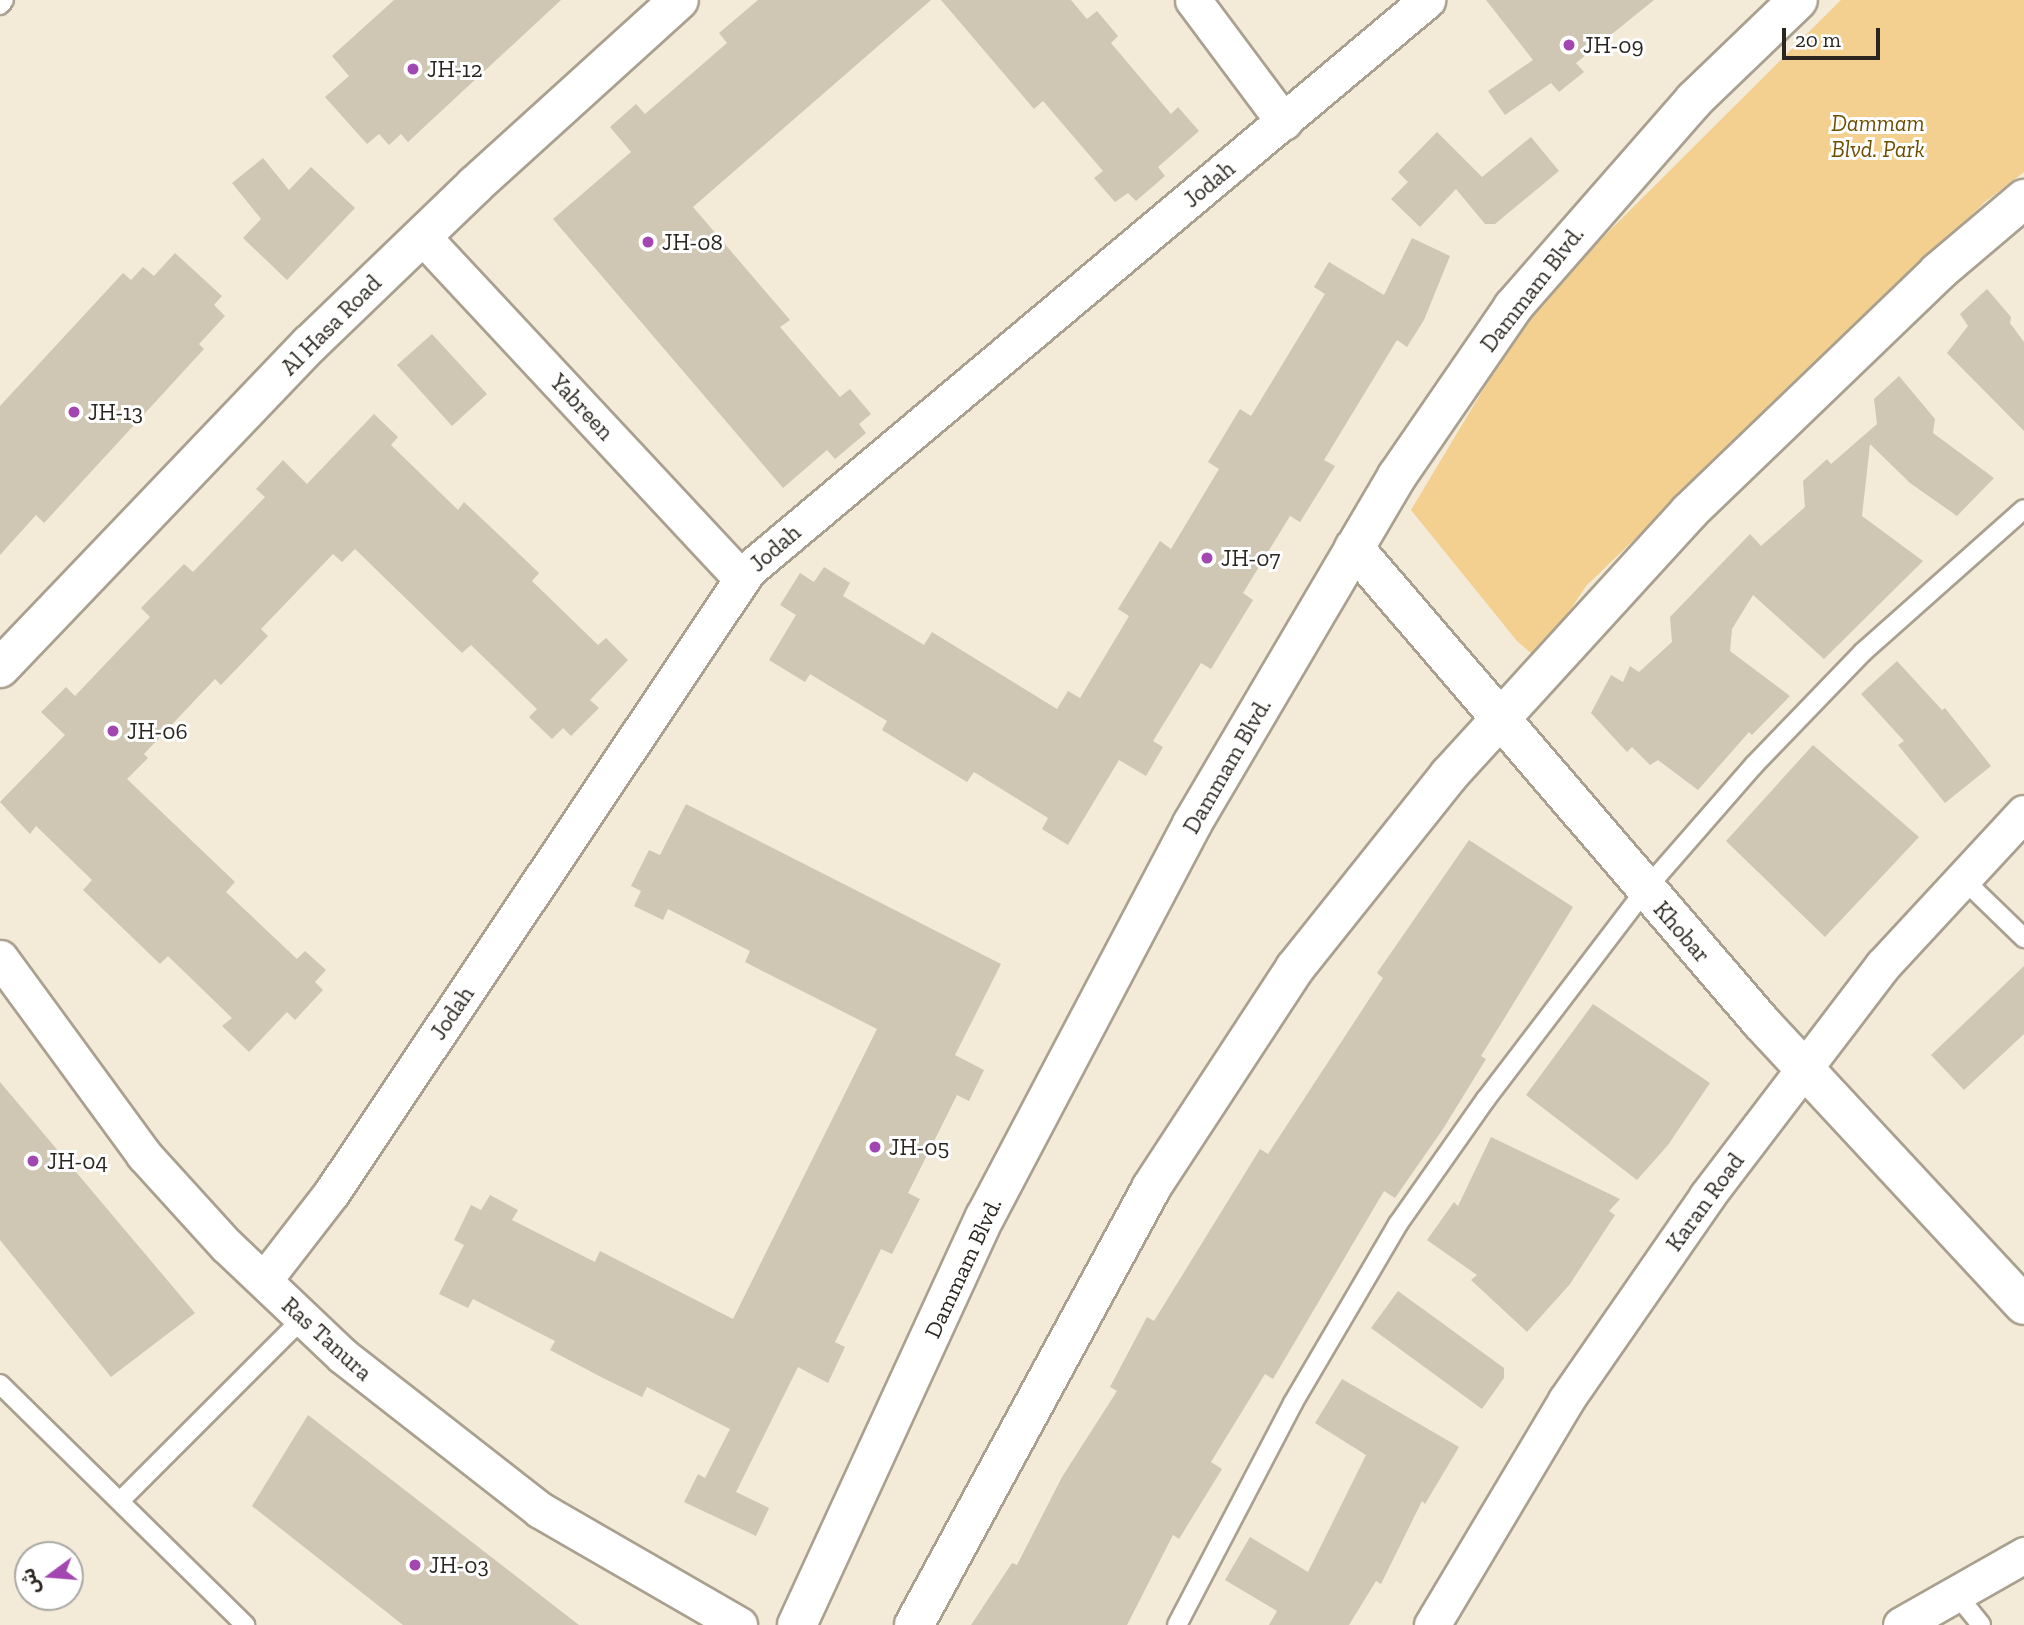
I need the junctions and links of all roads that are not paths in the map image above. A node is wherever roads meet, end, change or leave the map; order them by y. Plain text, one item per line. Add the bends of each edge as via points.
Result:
1 (4, 0) edge
2 (679, 0) edge
3 (1193, 0) edge
4 (1427, 0) edge
5 (1798, 0) edge
6 (0, 5) edge
7 (1284, 122) junction
8 (2024, 199) edge
9 (422, 236) junction
10 (2024, 509) edge
11 (1354, 548) junction
12 (742, 579) junction
13 (0, 668) edge
14 (1500, 719) junction
15 (2024, 813) edge
16 (1961, 877) junction
17 (1645, 890) junction
18 (2024, 938) edge
19 (0, 958) edge
20 (1804, 1068) junction
21 (264, 1280) junction
22 (2021, 1297) edge
23 (303, 1318) junction
24 (0, 1384) edge
25 (120, 1501) junction
26 (2024, 1555) edge
27 (1957, 1595) junction
28 (245, 1625) edge
29 (739, 1625) edge
30 (797, 1625) edge
31 (914, 1625) edge
32 (1177, 1625) edge
33 (1432, 1625) edge
34 (1901, 1625) edge
35 (1981, 1625) edge

1 - 6 lane
2 - 9 main road, Al Hasa Road
3 - 7 street
4 - 7 street, Jodah
5 - 11 main road, Dammam Blvd. via 1694,100 1513,307 1396,476
7 - 12 street, Jodah
8 - 14 main road via 1938,272 1689,512
9 - 12 street, Yabreen
9 - 13 main road, Al Hasa Road via 310,344
10 - 17 lane via 1863,652 1754,765
11 - 14 main road, Khobar
11 - 30 main road, Dammam Blvd. via 1192,824 985,1217
12 - 21 street, Jodah via 332,1192
14 - 17 main road, Khobar
14 - 31 main road via 1449,775 1295,968 1151,1188
15 - 16 street, Karan Road
16 - 18 lane
16 - 20 street, Karan Road via 1883,965
17 - 20 main road, Khobar
17 - 32 lane via 1398,1224 1293,1403
19 - 21 street, Ras Tanura via 144,1155
20 - 22 main road, Khobar
20 - 33 street, Karan Road via 1707,1196 1566,1401
21 - 23 street, Ras Tanura
23 - 25 lane
23 - 29 street, Ras Tanura via 443,1438 540,1510
24 - 25 lane
25 - 28 lane
26 - 27 street
27 - 34 street
27 - 35 lane

